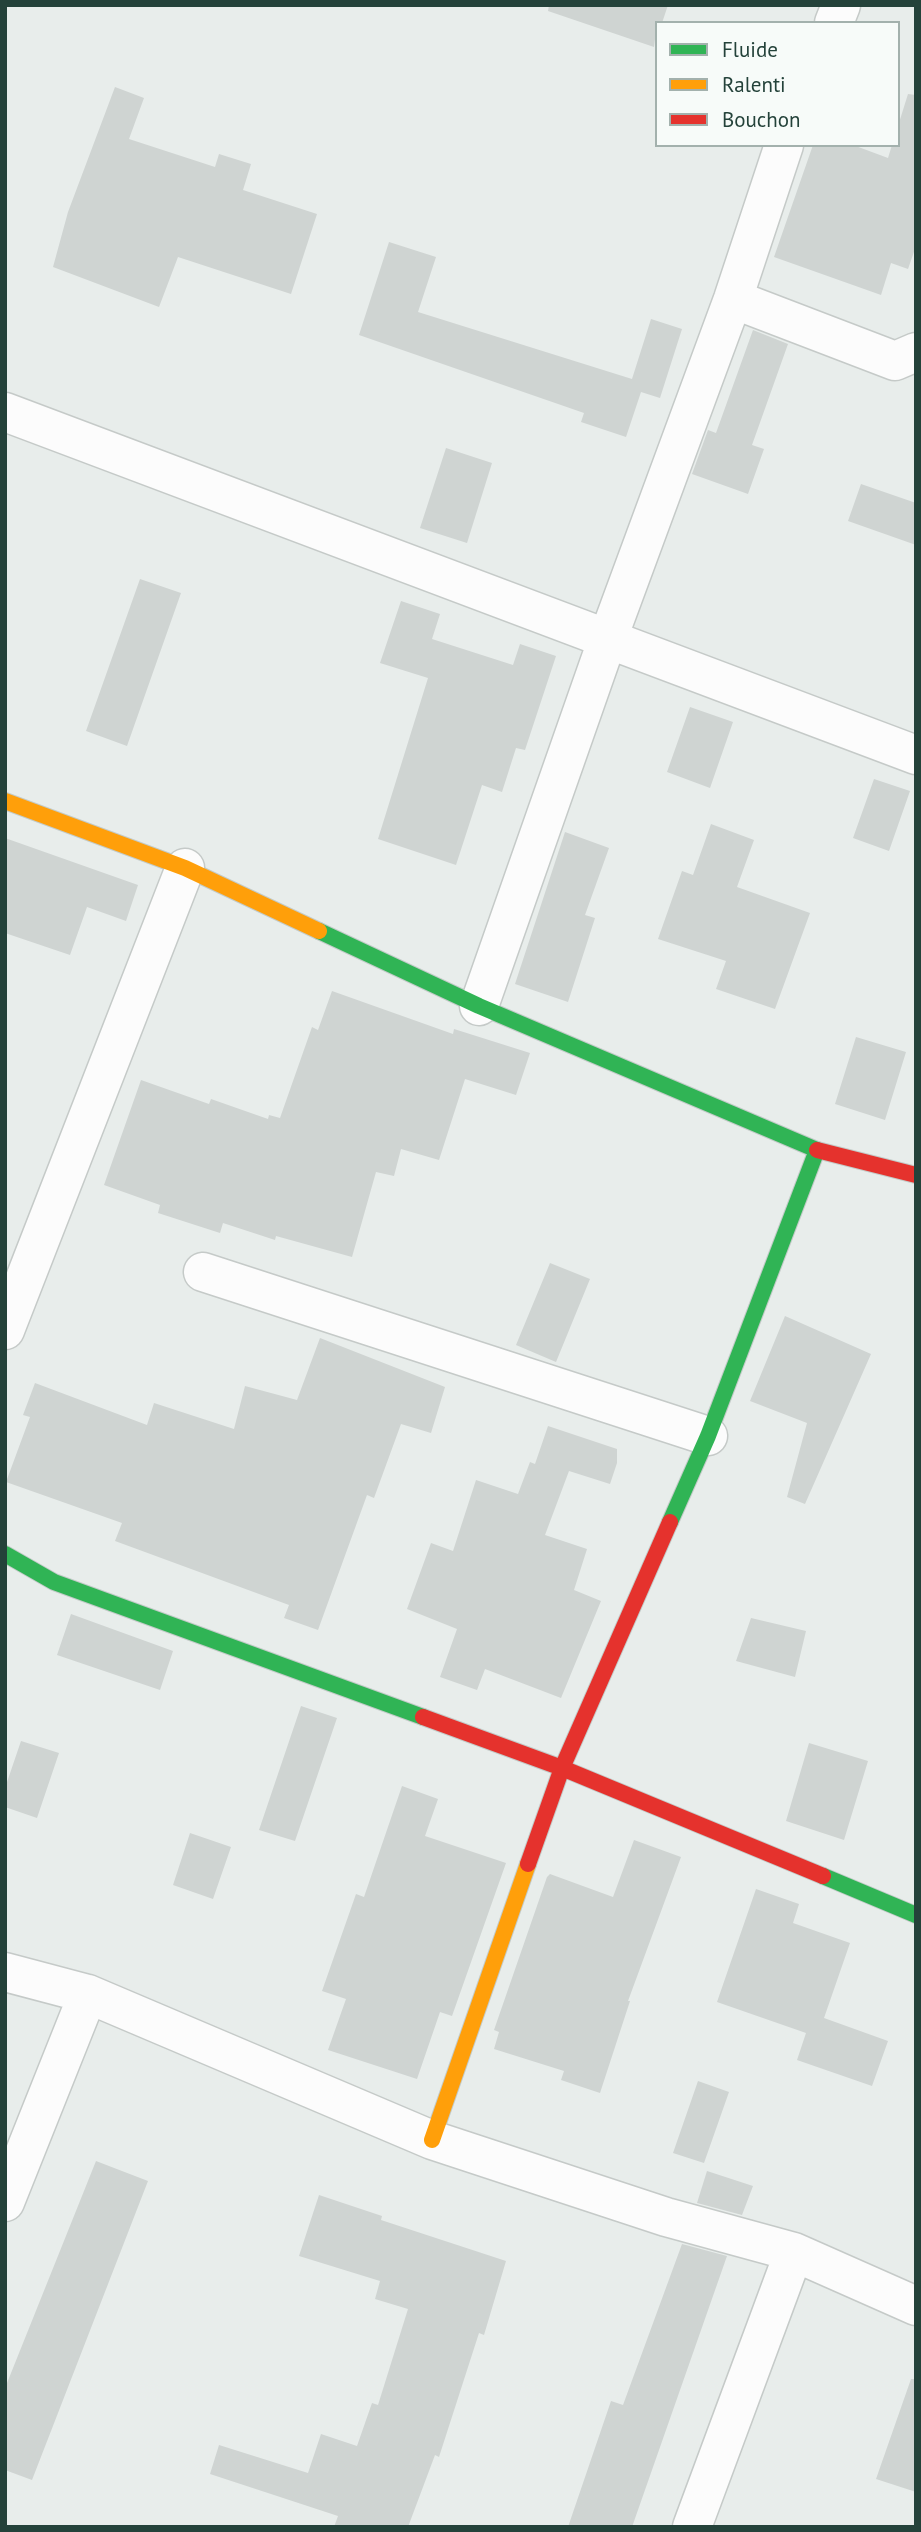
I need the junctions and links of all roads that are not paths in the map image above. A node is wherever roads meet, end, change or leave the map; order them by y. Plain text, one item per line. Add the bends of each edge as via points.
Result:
1 (783, 147) edge
2 (733, 299) junction
3 (909, 360) edge
4 (5, 412) edge
5 (608, 638) junction
6 (916, 755) edge
7 (5, 801) edge
8 (185, 868) junction
9 (479, 1006) junction
10 (817, 1150) junction
11 (916, 1175) edge
12 (203, 1272) dead end
13 (5, 1330) edge
14 (708, 1436) junction
15 (5, 1554) edge
16 (562, 1768) junction
17 (916, 1915) edge
18 (5, 1972) edge
19 (88, 1994) junction
20 (432, 2140) junction
21 (5, 2202) edge
22 (794, 2252) junction
23 (916, 2306) edge
24 (692, 2527) edge

1 - 2 street
2 - 3 street
2 - 5 street
4 - 5 street
5 - 6 street
5 - 9 street
7 - 8 street
8 - 9 street
8 - 13 street
9 - 10 street
10 - 11 street
10 - 14 street
12 - 14 street
14 - 16 street
15 - 16 street via 54,1583
16 - 17 street
16 - 20 street
18 - 19 street
19 - 20 street
19 - 21 street
20 - 22 street via 666,2217
22 - 23 street
22 - 24 street

